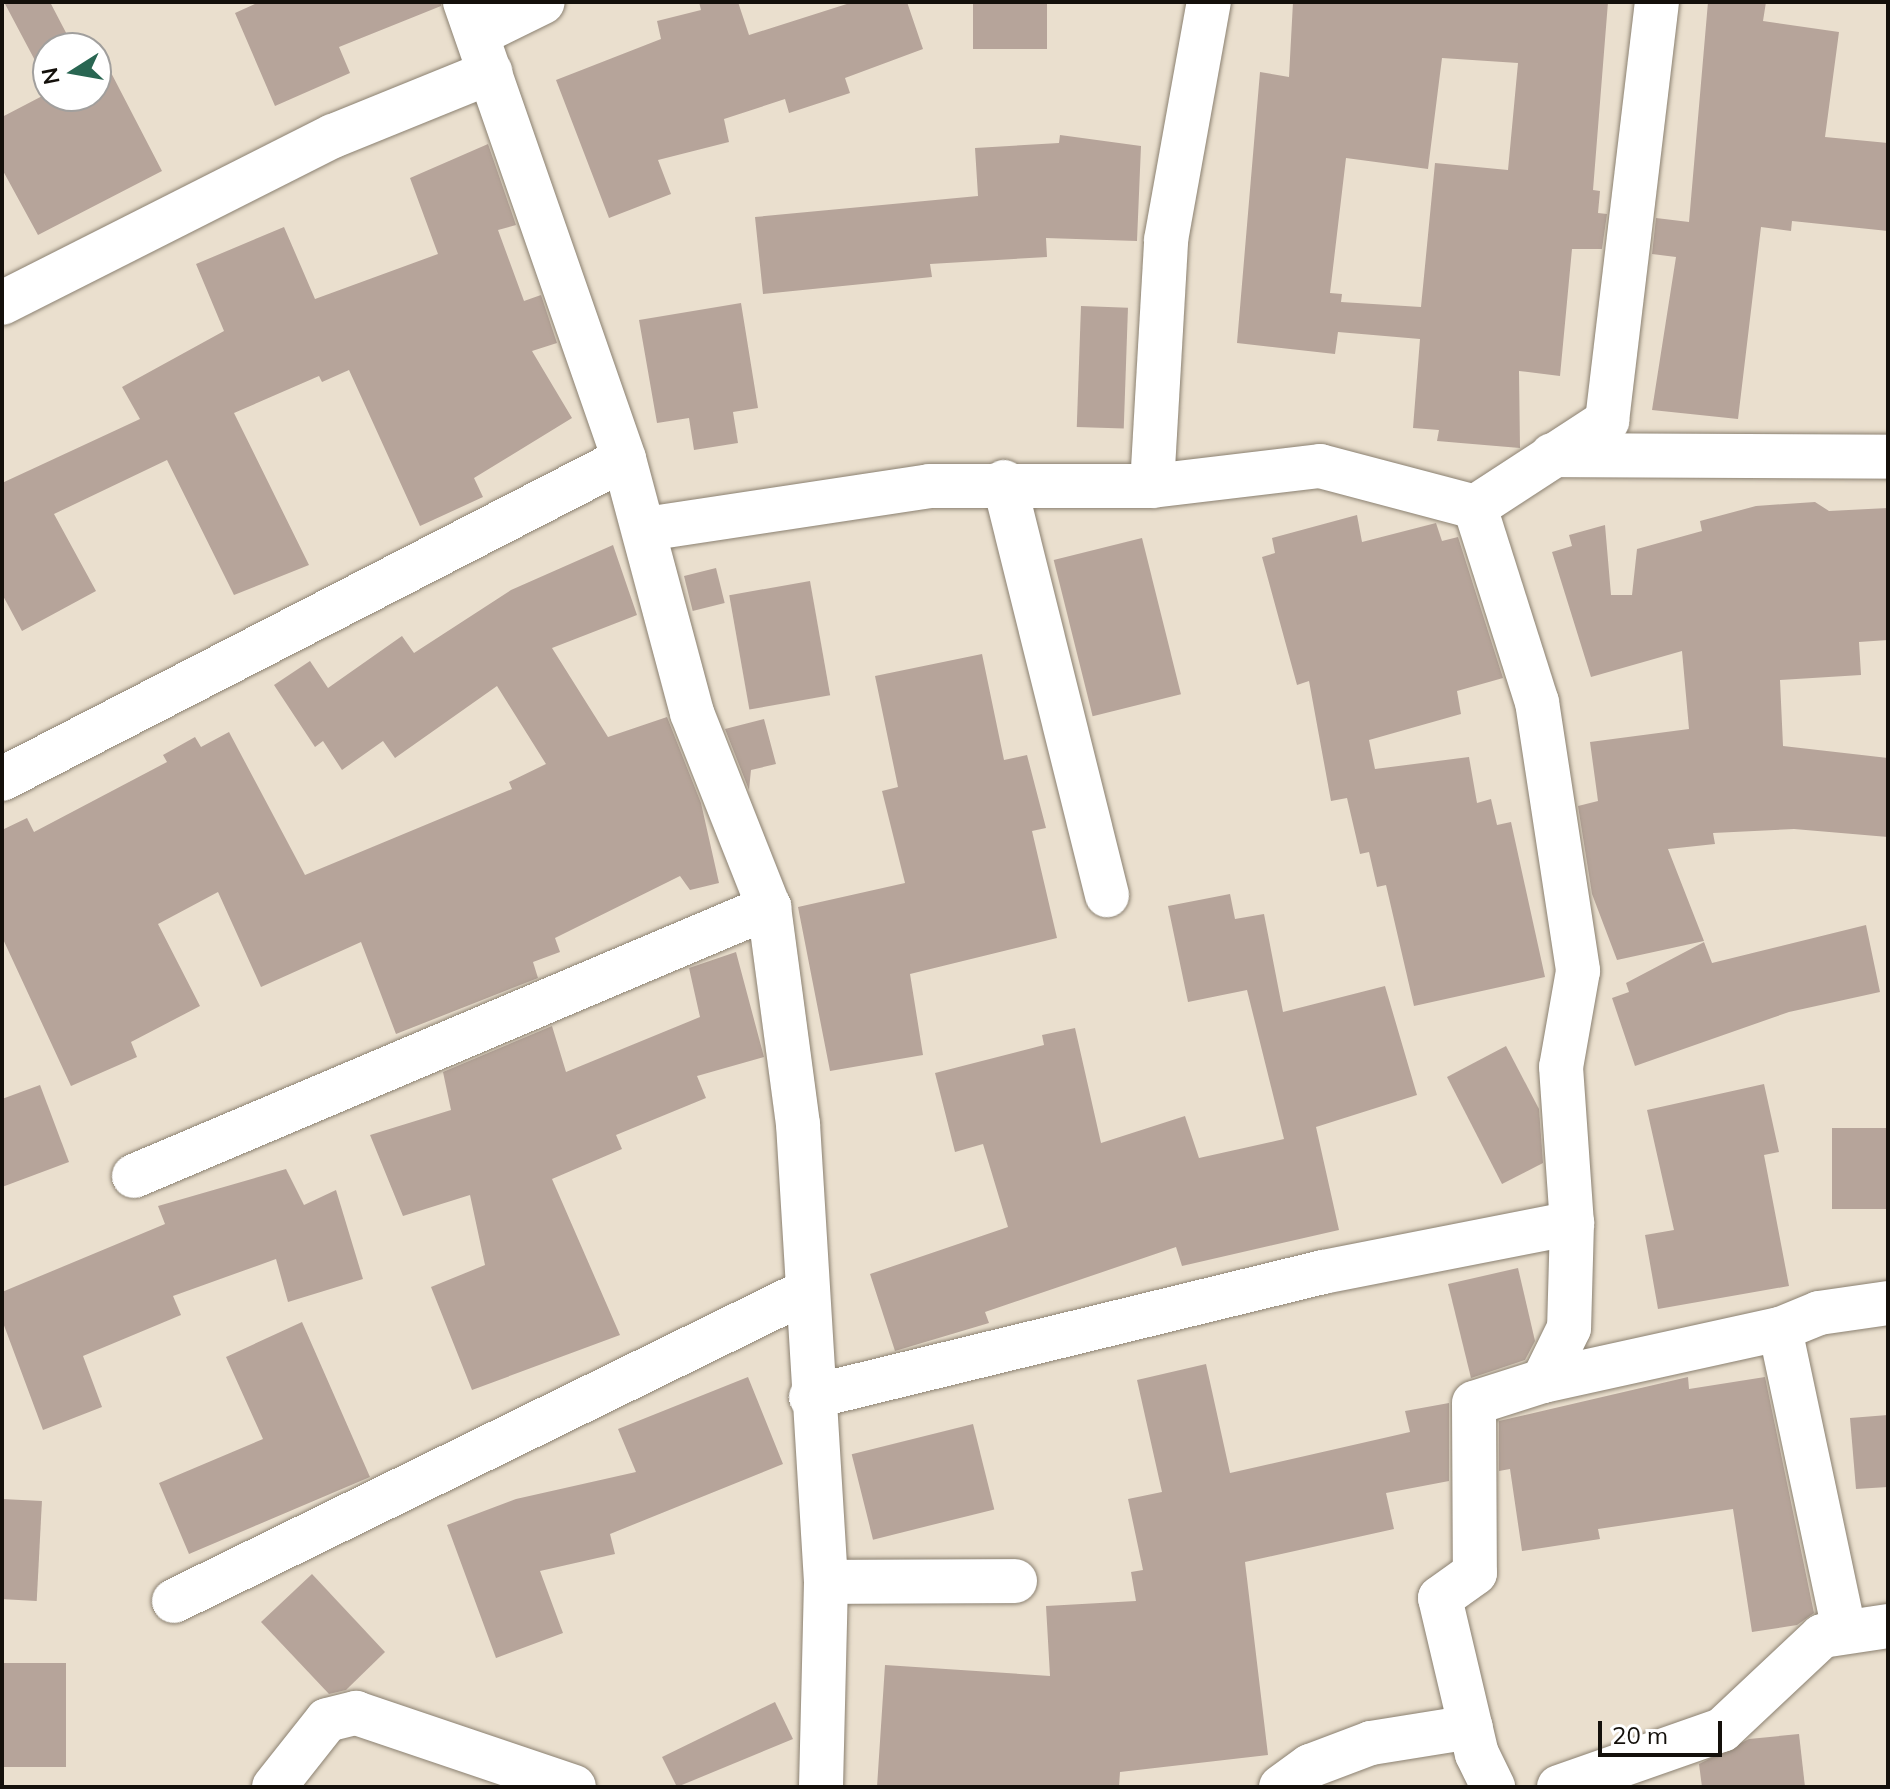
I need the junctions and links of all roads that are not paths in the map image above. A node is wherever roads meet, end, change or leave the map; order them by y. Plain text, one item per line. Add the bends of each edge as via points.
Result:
1 (543, 2) edge
2 (1209, 2) edge
3 (1657, 2) edge
4 (478, 36) edge
5 (2, 303) edge
6 (1552, 455) junction
7 (1888, 457) edge
8 (624, 459) junction
9 (1004, 482) junction
10 (1152, 486) junction
11 (1475, 507) junction
12 (646, 529) junction
13 (2, 779) edge
14 (1107, 895) dead end
15 (769, 907) junction
16 (134, 1176) dead end
17 (1572, 1223) junction
18 (807, 1291) junction
19 (1888, 1303) edge
20 (1569, 1328) junction
21 (1780, 1329) junction
22 (1615, 1366) junction
23 (1543, 1381) junction
24 (811, 1397) junction
25 (1015, 1581) dead end
26 (826, 1582) junction
27 (174, 1601) dead end
28 (1888, 1626) edge
29 (1844, 1630) junction
30 (1481, 1756) edge
31 (274, 1787) edge
32 (574, 1787) edge
33 (821, 1787) edge
34 (1281, 1787) edge
35 (1521, 1787) edge
36 (1559, 1787) edge

1 - 4 street
2 - 10 street via 1166,240
3 - 6 street via 1607,421
4 - 5 street via 333,136
4 - 8 street
6 - 7 street
6 - 11 street
8 - 12 street
8 - 13 street
9 - 10 street
9 - 12 street via 822,498
9 - 14 street
10 - 11 street via 1320,466
11 - 17 street via 1537,702 1568,869 1578,971 1561,1067
12 - 15 street via 692,713
15 - 16 street
15 - 18 street via 798,1124
17 - 20 street
17 - 24 street via 1323,1272
18 - 24 street
18 - 27 street
19 - 21 street via 1819,1313
20 - 22 street
20 - 23 street
21 - 22 street
21 - 29 street
22 - 23 street
23 - 30 street via 1474,1403 1475,1573 1440,1598
24 - 26 street
25 - 26 street
26 - 33 street
28 - 29 street
29 - 36 street via 1822,1636 1722,1730
30 - 34 street via 1371,1743 1310,1766
30 - 35 street
31 - 32 street via 327,1720 356,1713

